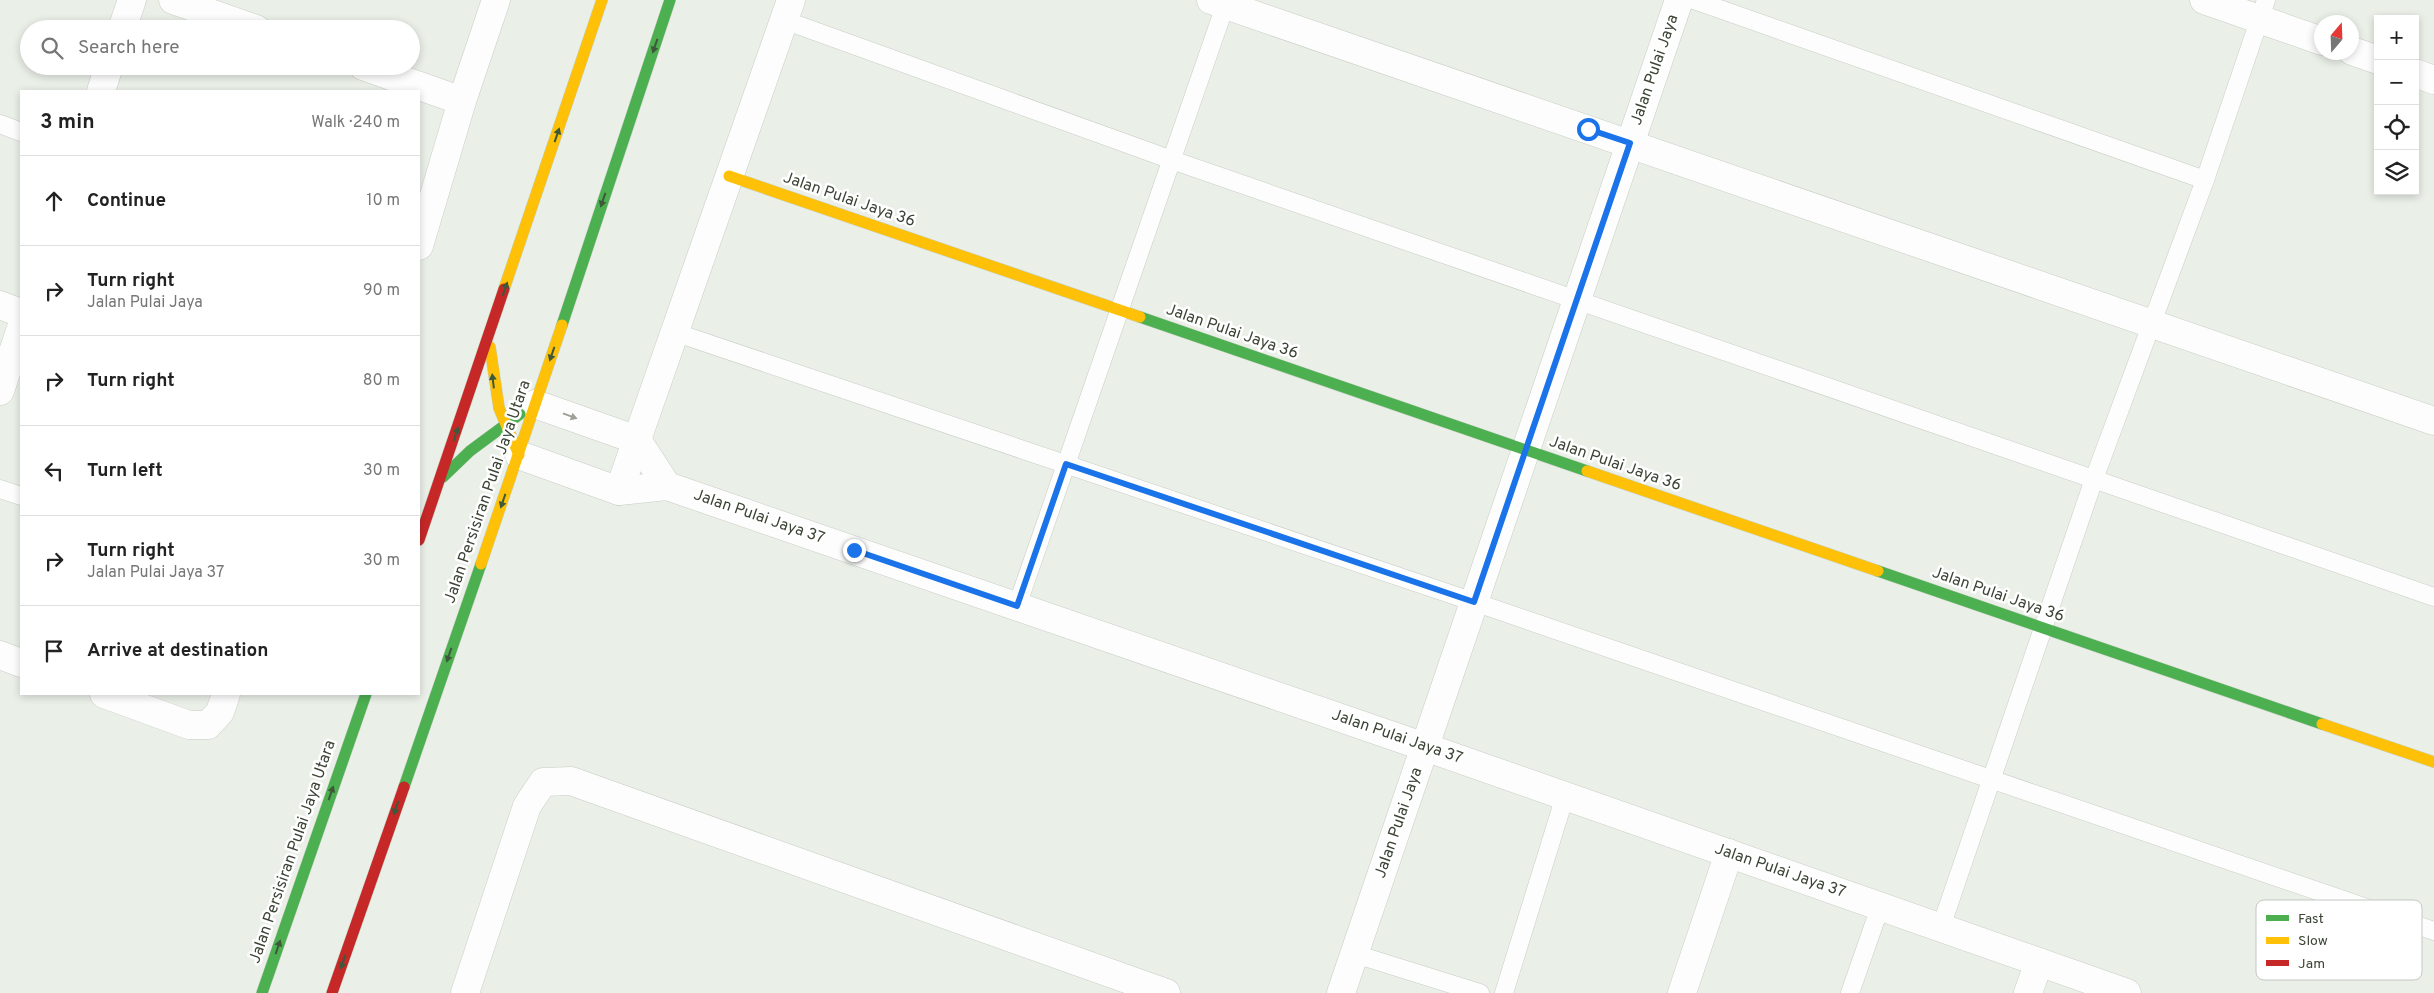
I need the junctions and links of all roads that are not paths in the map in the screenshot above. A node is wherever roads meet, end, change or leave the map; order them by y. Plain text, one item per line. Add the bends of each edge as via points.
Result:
1 (132, 0) edge
2 (173, 0) edge
3 (496, 0) edge
4 (602, 0) edge
5 (670, 0) edge
6 (1679, 0) edge
7 (1694, 0) edge
8 (2204, 0) edge
9 (1221, 2) edge
10 (787, 10) edge
11 (2262, 10) edge
12 (125, 20) edge
13 (230, 20) edge
14 (2314, 37) edge
15 (2359, 53) edge
16 (2374, 59) edge
17 (2419, 74) edge
18 (106, 75) edge
19 (389, 75) edge
20 (2434, 80) edge
21 (101, 90) edge
22 (462, 100) junction
23 (0, 124) edge
24 (20, 132) edge
25 (1630, 143) junction
26 (1172, 160) junction
27 (729, 176) junction
28 (2205, 180) junction
29 (420, 243) edge
30 (1577, 300) junction
31 (0, 305) edge
32 (1120, 310) junction
33 (20, 313) edge
34 (2152, 323) junction
35 (20, 331) edge
36 (674, 332) junction
37 (490, 335) junction
38 (0, 391) edge
39 (535, 404) junction
40 (2434, 421) edge
41 (505, 425) junction
42 (637, 440) junction
43 (1526, 450) junction
44 (519, 455) junction
45 (1066, 464) junction
46 (2094, 479) junction
47 (440, 480) junction
48 (667, 486) junction
49 (0, 489) edge
50 (619, 491) junction
51 (20, 496) edge
52 (420, 537) edge
53 (2434, 597) edge
54 (1474, 602) junction
55 (1017, 606) junction
56 (2044, 628) junction
57 (0, 655) edge
58 (20, 663) edge
59 (107, 695) edge
60 (226, 695) edge
61 (366, 695) edge
62 (1425, 747) junction
63 (2434, 762) edge
64 (1992, 780) junction
65 (1565, 796) junction
66 (1729, 853) junction
67 (2343, 900) edge
68 (1880, 906) junction
69 (2422, 927) edge
70 (1941, 928) junction
71 (2434, 931) edge
72 (1355, 954) junction
73 (2039, 962) junction
74 (262, 993) edge
75 (332, 993) edge
76 (465, 993) edge
77 (1166, 993) edge
78 (1341, 993) edge
79 (1480, 993) edge
80 (1504, 993) edge
81 (1682, 993) edge
82 (1850, 993) edge
83 (2028, 993) edge
84 (2127, 993) edge

1 - 12 street
2 - 13 street
3 - 22 street
37 -> 4 street
5 -> 39 street, Jalan Persisiran Pulai Jaya Utara
6 - 25 street, Jalan Pulai Jaya
7 - 28 lane
8 - 11 street
9 - 25 street
9 - 26 lane
10 - 26 lane
10 - 27 street
11 - 14 street
11 - 28 lane
15 - 16 street
17 - 20 street
18 - 21 street
19 - 22 street
22 - 29 street
23 - 24 lane
25 - 30 street, Jalan Pulai Jaya
25 - 34 street
26 - 30 lane
26 - 32 lane
27 - 32 street, Jalan Pulai Jaya 36
27 - 36 street
28 - 34 lane
30 - 43 street, Jalan Pulai Jaya
30 - 46 lane
31 - 33 street
32 - 43 street, Jalan Pulai Jaya 36
32 - 45 lane
34 - 40 street
34 - 46 lane
35 - 38 street
36 - 42 street
36 - 45 lane
41 -> 37 street via 494,389
47 -> 37 street
39 - 41 street
39 -> 42 street
39 - 44 street, Jalan Persisiran Pulai Jaya Utara
41 - 44 street
41 - 47 street via 470,451
42 - 48 street
42 - 50 street
43 - 54 street, Jalan Pulai Jaya
43 - 56 street, Jalan Pulai Jaya 36
44 - 50 street
44 -> 75 street, Jalan Persisiran Pulai Jaya Utara
45 - 54 lane
45 - 55 lane
46 - 53 lane
46 - 56 lane
47 - 52 street
48 - 50 street
48 - 55 street, Jalan Pulai Jaya 37
49 - 51 lane
54 - 62 street, Jalan Pulai Jaya
54 - 64 lane
55 - 62 street, Jalan Pulai Jaya 37
56 - 63 street, Jalan Pulai Jaya 36
56 - 64 lane
57 - 58 street
59 - 60 street via 188,725 208,725 220,712
74 -> 61 street, Jalan Persisiran Pulai Jaya Utara
62 - 65 street, Jalan Pulai Jaya 37
62 - 72 street, Jalan Pulai Jaya
64 - 67 lane
64 - 70 lane
65 - 66 street, Jalan Pulai Jaya 37
65 - 80 lane
66 - 68 street, Jalan Pulai Jaya 37
66 - 81 street
68 - 70 street, Jalan Pulai Jaya 37
68 - 82 lane
69 - 71 lane
70 - 73 street, Jalan Pulai Jaya 37
72 - 78 street, Jalan Pulai Jaya
72 - 79 lane
73 - 83 street
73 - 84 street, Jalan Pulai Jaya 37
76 - 77 street via 527,806 543,782 571,781

